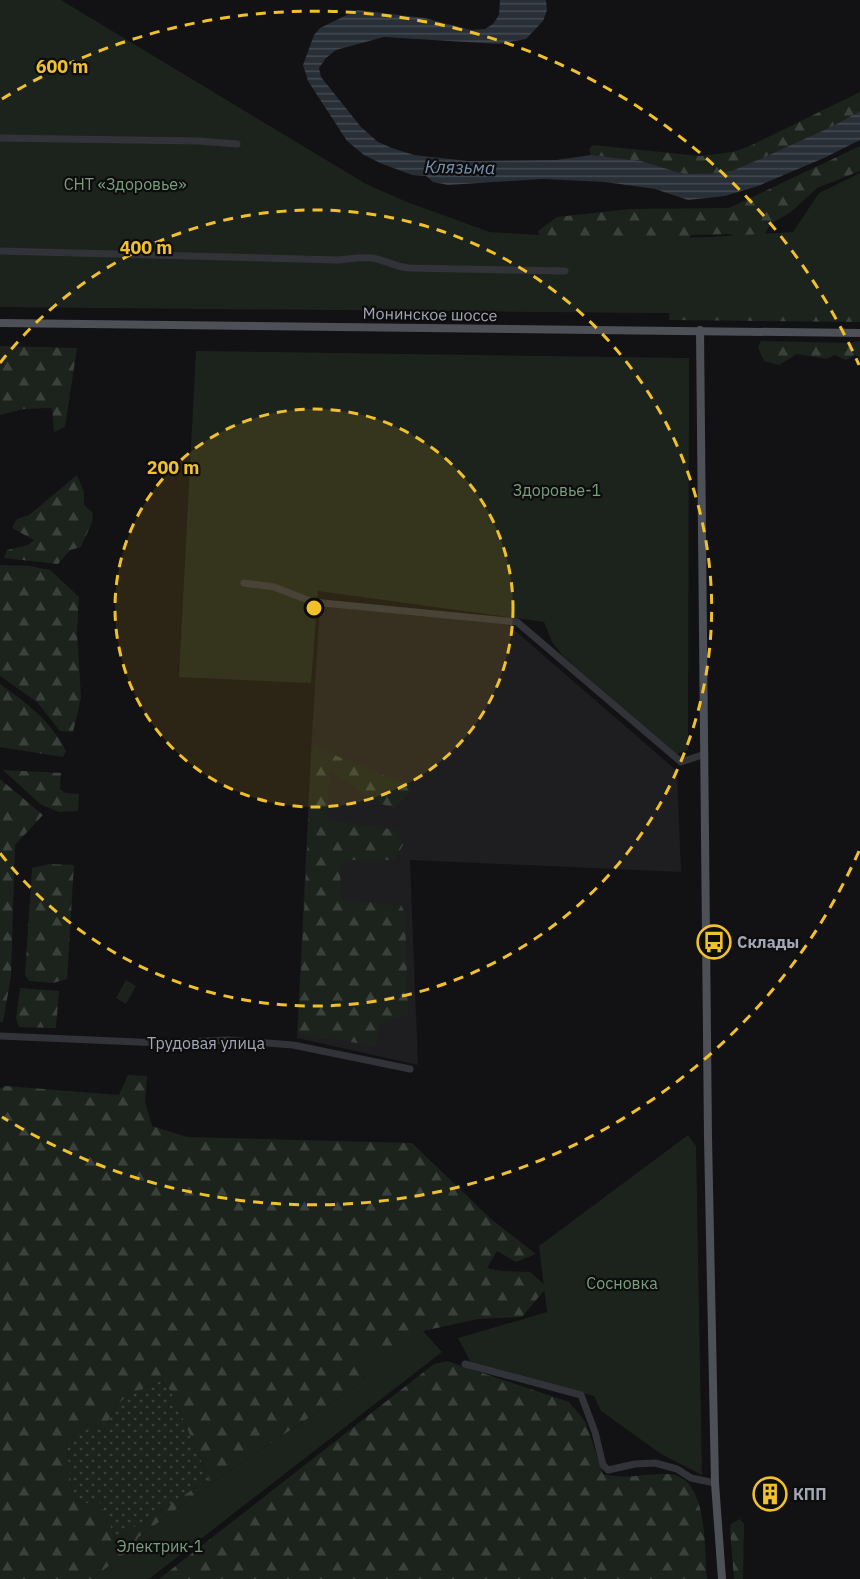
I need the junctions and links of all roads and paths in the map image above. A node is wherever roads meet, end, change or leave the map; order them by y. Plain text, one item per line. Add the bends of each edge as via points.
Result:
1 (0, 138) edge
2 (237, 144) dead end
3 (0, 251) edge
4 (565, 271) dead end
5 (0, 323) edge
6 (700, 330) junction
7 (860, 333) edge
8 (244, 583) dead end
9 (705, 754) junction
10 (0, 1036) edge
11 (411, 1069) dead end
12 (465, 1364) dead end
13 (715, 1483) junction
14 (722, 1579) edge

1 - 2 street
3 - 4 street via 365,258 409,268
5 - 6 main road, Монинское шоссе
6 - 7 main road, Монинское шоссе
6 - 9 main road
8 - 9 street via 274,587 313,602 517,622 681,762
9 - 13 main road
10 - 11 street, Трудовая улица via 160,1043 228,1040 293,1045
12 - 13 street via 581,1395 603,1465 608,1470 655,1463
13 - 14 main road

